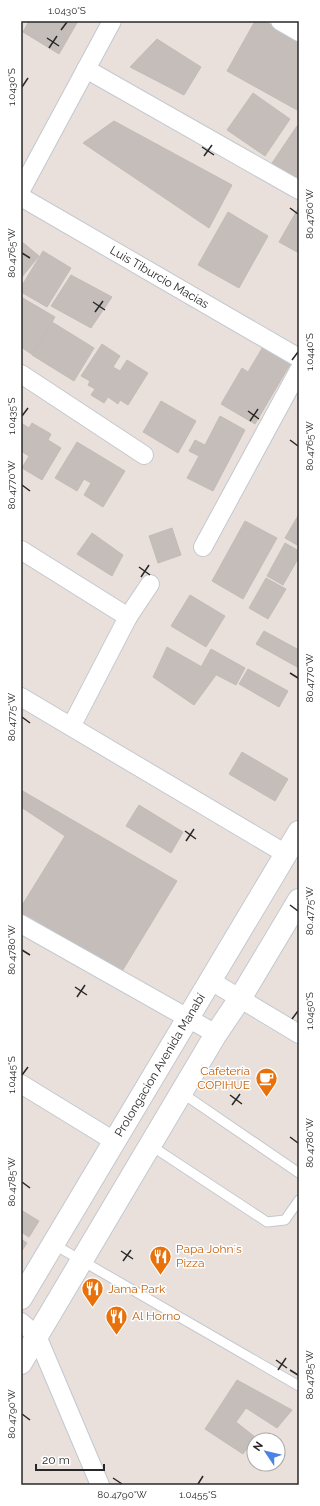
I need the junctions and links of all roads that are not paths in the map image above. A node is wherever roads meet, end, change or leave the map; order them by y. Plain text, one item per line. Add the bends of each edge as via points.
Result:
1 (112, 21) edge
2 (280, 21) edge
3 (299, 32) edge
4 (86, 70) junction
5 (21, 190) edge
6 (299, 190) edge
7 (21, 197) edge
8 (299, 358) edge
9 (299, 370) edge
10 (21, 374) edge
11 (144, 455) dead end
12 (203, 547) dead end
13 (21, 550) edge
14 (150, 584) dead end
15 (128, 617) junction
16 (21, 696) edge
17 (72, 725) junction
18 (299, 832) edge
19 (286, 854) junction
20 (299, 900) edge
21 (21, 924) edge
22 (211, 981) junction
23 (241, 997) junction
24 (188, 1018) junction
25 (216, 1034) junction
26 (299, 1034) edge
27 (21, 1084) edge
28 (181, 1092) junction
29 (114, 1141) junction
30 (150, 1145) junction
31 (299, 1173) edge
32 (299, 1200) edge
33 (53, 1244) junction
34 (82, 1260) junction
35 (21, 1298) edge
36 (21, 1322) edge
37 (37, 1336) junction
38 (21, 1363) edge
39 (299, 1386) edge
40 (100, 1485) edge

1 - 4 street
2 - 3 street
4 - 5 street
4 - 6 street
7 - 8 street, Luis Tiburcio Macias
9 - 12 street
10 - 11 street
13 - 15 street
14 - 15 street
15 - 17 street
16 - 17 street
17 - 19 street
18 - 19 main road, Prolongacion Avenida Manabí
19 - 22 main road, Prolongacion Avenida Manabí
20 - 23 main road
21 - 24 street
22 - 23 street
22 - 24 main road, Prolongacion Avenida Manabí
23 - 25 main road
23 - 26 street
24 - 25 street
24 - 29 main road, Prolongacion Avenida Manabí
25 - 28 main road
27 - 29 street
28 - 30 main road
28 - 31 lane
29 - 33 main road, Prolongacion Avenida Manabí
30 - 32 lane via 267,1222 285,1220
30 - 34 main road
33 - 34 lane
33 - 35 main road, Prolongacion Avenida Manabí
34 - 37 main road
34 - 39 lane
36 - 37 street
37 - 38 main road
37 - 40 street

